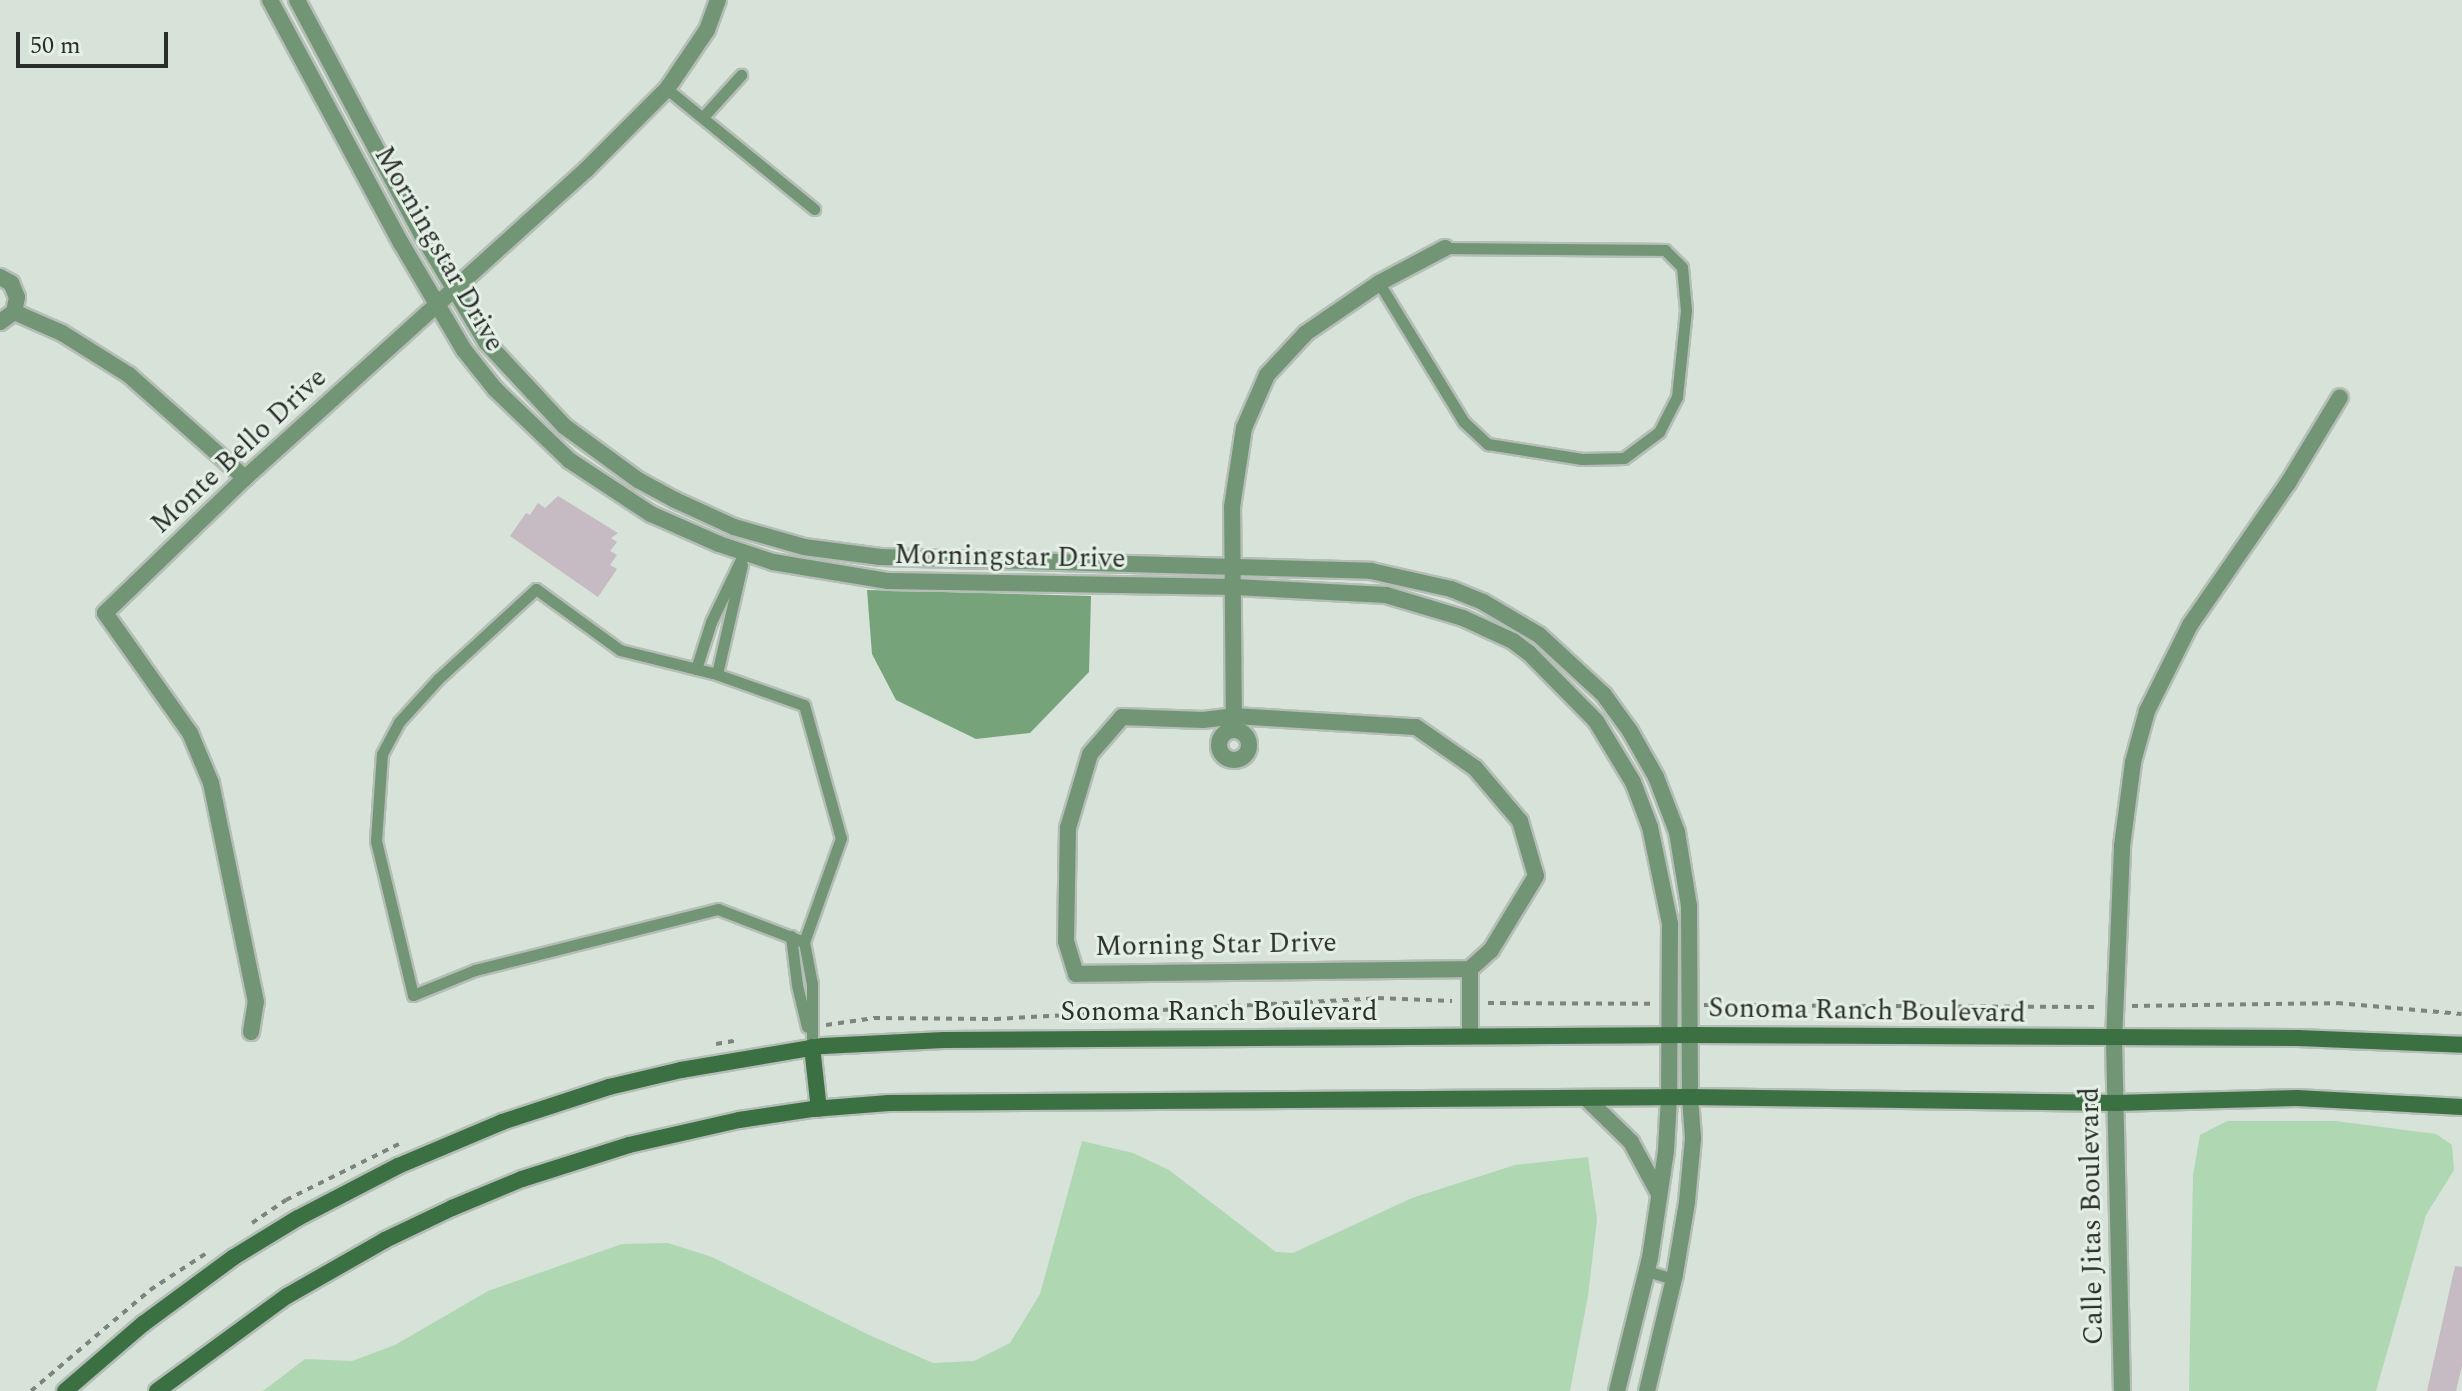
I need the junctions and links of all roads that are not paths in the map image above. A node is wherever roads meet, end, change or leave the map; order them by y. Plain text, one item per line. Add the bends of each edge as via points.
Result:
1 (270, 0) edge
2 (297, 0) edge
3 (718, 0) edge
4 (741, 75) dead end
5 (667, 89) junction
6 (703, 117) junction
7 (814, 209) dead end
8 (1445, 248) joint
9 (0, 277) edge
10 (1379, 283) junction
11 (453, 289) junction
12 (435, 304) junction
13 (7, 317) edge
14 (2340, 397) dead end
15 (245, 478) junction
16 (751, 532) junction
17 (744, 553) junction
18 (1234, 566) junction
19 (1235, 587) junction
20 (696, 669) junction
21 (717, 674) junction
22 (1234, 723) junction
23 (791, 936) junction
24 (804, 942) junction
25 (1470, 969) junction
26 (251, 1032) dead end
27 (1670, 1035) junction
28 (1691, 1035) junction
29 (1470, 1036) junction
30 (2114, 1040) junction
31 (2462, 1045) edge
32 (812, 1047) junction
33 (1669, 1097) junction
34 (1690, 1097) junction
35 (1587, 1099) junction
36 (2115, 1103) junction
37 (2462, 1107) edge
38 (819, 1109) junction
39 (1659, 1192) junction
40 (1647, 1271) junction
41 (1674, 1279) junction
42 (65, 1391) edge
43 (157, 1391) edge
44 (1617, 1391) edge
45 (1647, 1391) edge
46 (2122, 1391) edge

1 - 12 street, Morningstar Drive
2 - 11 street, Morningstar Drive
3 - 5 street, Monte Bello Drive via 707,30
4 - 6 lane
5 - 6 lane
5 - 11 street, Monte Bello Drive
6 - 7 lane
8 - 10 street
8 - 10 lane via 1665,250 1682,267 1686,310 1677,397 1659,432 1624,458 1582,459 1488,444 1464,422
9 - 13 street via 15,290
10 - 18 street via 1306,333 1267,375 1244,428 1232,507
11 - 12 street, Monte Bello Drive
11 - 16 street, Morningstar Drive via 503,363 585,443 638,480
12 - 15 street, Monte Bello Drive
12 - 17 street, Morningstar Drive via 486,379 569,460 651,514
13 - 15 street via 62,333 129,375
14 - 30 street, Calle Jitas Boulevard via 2190,625 2147,711 2133,762 2122,846
15 - 26 street, Monte Bello Drive via 105,613 190,733 211,783 256,1002
16 - 17 street
16 - 18 street, Morningstar Drive via 804,547 880,557
17 - 19 street, Morningstar Drive via 797,568 888,581
17 - 20 lane via 711,622
17 - 21 lane
18 - 19 street
18 - 28 street, Morningstar Drive via 1342,568 1426,581 1511,618 1571,662 1604,695 1630,731 1668,805 1687,883
19 - 22 street
19 - 27 street, Morningstar Drive via 1354,591 1423,604 1513,641 1565,685 1621,760 1650,827 1670,924
20 - 21 lane
20 - 23 lane via 620,650 536,589 399,722 382,754 376,841 413,995 475,970 718,909
21 - 24 lane via 804,705 841,838
22 - 25 street via 1416,727 1475,768 1520,821 1536,876 1491,950
22 - 25 street, Morning Star Drive via 1122,717 1090,754 1068,828 1066,941 1076,974
23 - 24 lane
23 - 32 lane
24 - 32 lane via 812,984
25 - 29 street
27 - 28 main road, Sonoma Ranch Boulevard
27 - 29 main road, Sonoma Ranch Boulevard
27 - 33 street, Morningstar Drive
28 - 30 main road, Sonoma Ranch Boulevard
28 - 34 street, Morningstar Drive
29 - 32 main road, Sonoma Ranch Boulevard via 906,1040
30 - 31 main road, Sonoma Ranch Boulevard via 2298,1038
30 - 36 street, Calle Jitas Boulevard
32 - 38 main road
32 - 42 main road, Sonoma Ranch Boulevard via 609,1087 502,1122 398,1166 234,1257 143,1324
33 - 34 main road
33 - 35 main road
33 - 39 street, Morningstar Drive
34 - 36 main road
34 - 41 street, Morningstar Drive via 1691,1164
35 - 38 main road via 904,1102
35 - 39 street via 1631,1142
36 - 37 main road via 2297,1098
36 - 46 street, Calle Jitas Boulevard
38 - 43 main road via 739,1120 629,1145 452,1208 287,1296
39 - 40 street, Morningstar Drive
40 - 41 lane
40 - 44 street, Morningstar Drive
41 - 45 street, Morningstar Drive

